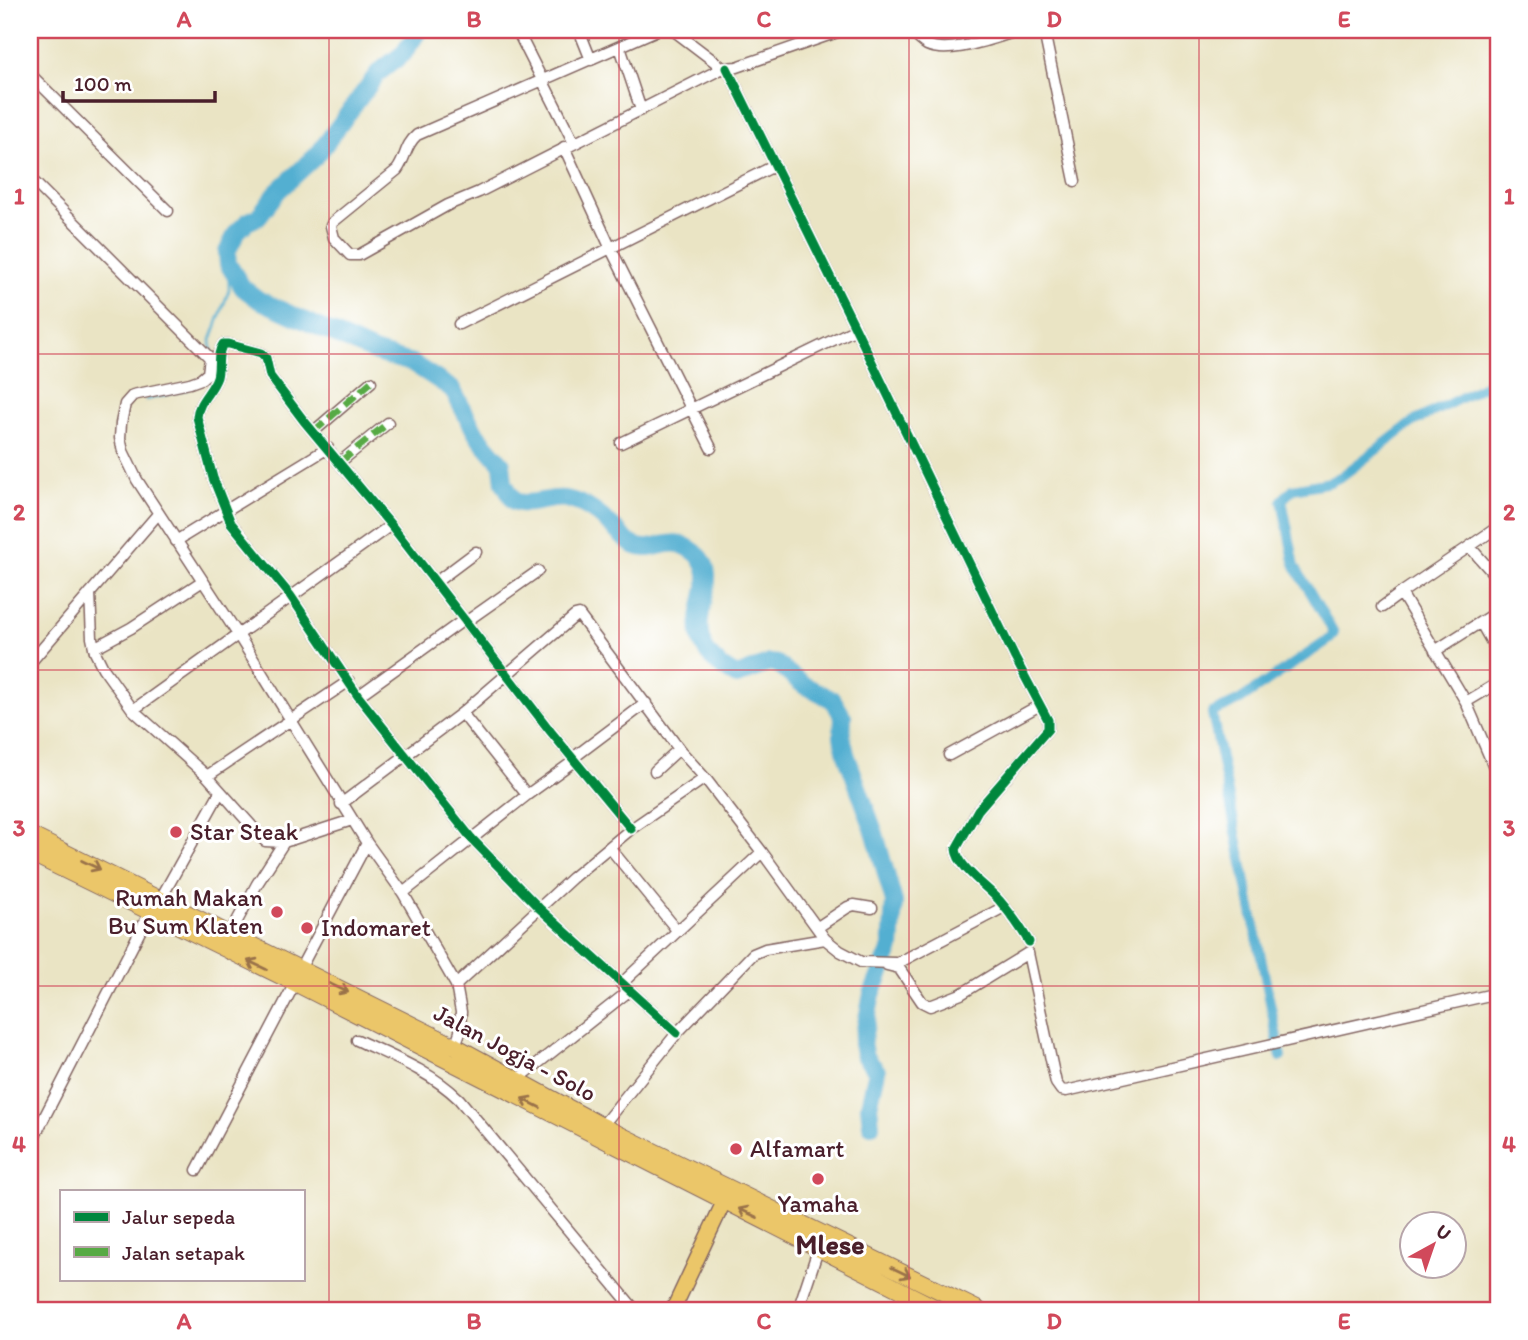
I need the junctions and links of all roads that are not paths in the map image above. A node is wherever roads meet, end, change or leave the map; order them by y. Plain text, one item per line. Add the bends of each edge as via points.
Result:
1 (517, 30) edge
2 (579, 30) edge
3 (657, 30) edge
4 (673, 30) edge
5 (844, 30) edge
6 (910, 30) edge
7 (1022, 30) edge
8 (1039, 30) edge
9 (620, 47) junction
10 (591, 60) junction
11 (725, 68) junction
12 (30, 74) edge
13 (541, 81) junction
14 (641, 110) junction
15 (569, 145) junction
16 (774, 166) junction
17 (30, 178) edge
18 (1075, 181) dead end
19 (168, 211) dead end
20 (611, 249) junction
21 (459, 324) dead end
22 (856, 329) junction
23 (214, 358) junction
24 (371, 382) dead end
25 (691, 408) junction
26 (388, 423) dead end
27 (313, 432) junction
28 (621, 443) dead end
29 (328, 448) junction
30 (711, 448) dead end
31 (340, 462) junction
32 (225, 509) junction
33 (158, 513) junction
34 (391, 525) junction
35 (1498, 527) edge
36 (176, 541) junction
37 (1470, 547) junction
38 (476, 552) dead end
39 (538, 571) dead end
40 (1498, 579) edge
41 (201, 582) junction
42 (436, 582) junction
43 (90, 593) junction
44 (1401, 593) junction
45 (290, 595) junction
46 (1382, 607) dead end
47 (1498, 611) edge
48 (466, 620) junction
49 (1481, 622) junction
50 (237, 633) junction
51 (94, 648) junction
52 (1435, 651) junction
53 (1498, 653) edge
54 (30, 663) edge
55 (508, 674) junction
56 (349, 681) junction
57 (1498, 683) edge
58 (358, 696) junction
59 (1466, 702) junction
60 (646, 703) junction
61 (1040, 705) junction
62 (133, 710) junction
63 (462, 713) junction
64 (290, 720) junction
65 (679, 749) junction
66 (949, 755) dead end
67 (407, 756) junction
68 (574, 760) junction
69 (655, 771) dead end
70 (207, 776) junction
71 (1498, 776) edge
72 (705, 778) junction
73 (220, 792) junction
74 (527, 794) junction
75 (341, 804) junction
76 (352, 820) junction
77 (631, 829) junction
78 (30, 835) edge
79 (472, 839) junction
80 (284, 842) junction
81 (366, 843) junction
82 (610, 848) junction
83 (762, 852) junction
84 (30, 853) edge
85 (403, 893) junction
86 (155, 906) junction
87 (1004, 906) junction
88 (539, 908) junction
89 (872, 908) dead end
90 (818, 927) junction
91 (677, 930) junction
92 (230, 934) junction
93 (825, 939) junction
94 (1028, 942) dead end
95 (890, 964) junction
96 (298, 976) junction
97 (456, 985) junction
98 (625, 988) junction
99 (1498, 993) edge
100 (365, 1010) junction
101 (677, 1033) junction
102 (357, 1040) dead end
103 (455, 1046) junction
104 (518, 1079) junction
105 (602, 1126) junction
106 (30, 1145) edge
107 (197, 1170) dead end
108 (727, 1195) junction
109 (819, 1247) junction
110 (635, 1310) edge
111 (673, 1310) edge
112 (798, 1310) edge
113 (940, 1310) edge
114 (979, 1310) edge

1 - 13 street
2 - 10 street
3 - 9 street
4 - 11 street
5 - 11 street
6 - 7 street via 936,48
8 - 18 street via 1045,36
9 - 10 street
9 - 14 street
10 - 13 street
11 - 14 street
11 - 16 street
12 - 19 street
13 - 15 street
13 - 15 street via 413,138 397,170 334,222 331,233 346,253 359,255
14 - 15 street
15 - 20 street
16 - 20 street
16 - 22 street
17 - 23 street
20 - 21 street
20 - 25 street
22 - 25 street
22 - 61 street
23 - 27 street via 228,344 261,353 270,376
23 - 32 street via 216,379 197,417
23 - 33 street via 201,379 138,393 125,404 120,438 123,451
24 - 27 street
25 - 28 street
25 - 30 street
26 - 31 street
27 - 29 street
29 - 31 street
29 - 32 street
31 - 34 street
32 - 36 street
32 - 45 street via 231,523
33 - 36 street
33 - 43 street
34 - 42 street
34 - 45 street
35 - 37 street
36 - 41 street
37 - 40 street
37 - 44 street
38 - 42 street
39 - 48 street
41 - 50 street
41 - 51 street
42 - 48 street
43 - 51 street
43 - 54 street
44 - 46 street
44 - 52 street
45 - 50 street
45 - 56 street
47 - 49 street
48 - 55 street
48 - 58 street
49 - 52 street
49 - 53 street
50 - 62 street
50 - 64 street
51 - 62 street
52 - 59 street
55 - 60 street via 579,615
55 - 63 street
55 - 68 street
56 - 58 street
56 - 64 street
57 - 59 street
58 - 67 street
59 - 71 street
60 - 65 street
60 - 68 street
61 - 66 street
61 - 87 street via 1048,729 978,810 956,849 959,859
62 - 70 street
63 - 67 street
63 - 74 street
64 - 70 street
64 - 75 street
65 - 69 street
65 - 72 street
67 - 75 street
67 - 79 street
68 - 74 street
68 - 77 street
70 - 73 street
72 - 77 street
72 - 83 street
73 - 80 street via 265,842
73 - 86 street
74 - 79 street
75 - 76 street
76 - 80 street
76 - 81 street
77 - 82 street
78 -> 86 highway, Jalan Jogja - Solo
79 - 85 street
79 - 88 street
80 - 92 street
81 - 85 street
81 - 96 street
82 - 88 street
82 - 91 street
83 - 90 street
83 - 91 street
84 - 86 highway, Jalan Jogja - Solo
85 - 97 street
86 - 92 highway, Jalan Jogja - Solo
96 -> 86 highway, Jalan Jogja - Solo
86 - 106 street
87 - 94 street
87 - 95 street
88 - 97 street
88 - 98 street
89 - 90 street via 854,905
90 - 93 street
91 - 98 street
92 - 96 highway, Jalan Jogja - Solo
93 - 95 street via 861,962
93 - 101 street via 753,954
95 - 99 street via 899,968 922,1002 930,1006 998,974 1028,953 1056,1083 1066,1091
96 - 100 highway, Jalan Jogja - Solo
96 - 107 street
97 - 103 street via 461,1012
98 - 101 street
98 - 104 street
100 - 103 highway, Jalan Jogja - Solo
108 -> 100 highway
101 - 105 street
102 - 110 street via 421,1070 459,1098
103 - 104 highway, Jalan Jogja - Solo
104 - 105 highway, Jalan Jogja - Solo
105 - 108 highway, Jalan Jogja - Solo
109 -> 108 highway
108 - 111 main road
108 -> 114 highway, Jalan Jogja - Solo
109 - 112 street
109 - 113 highway

